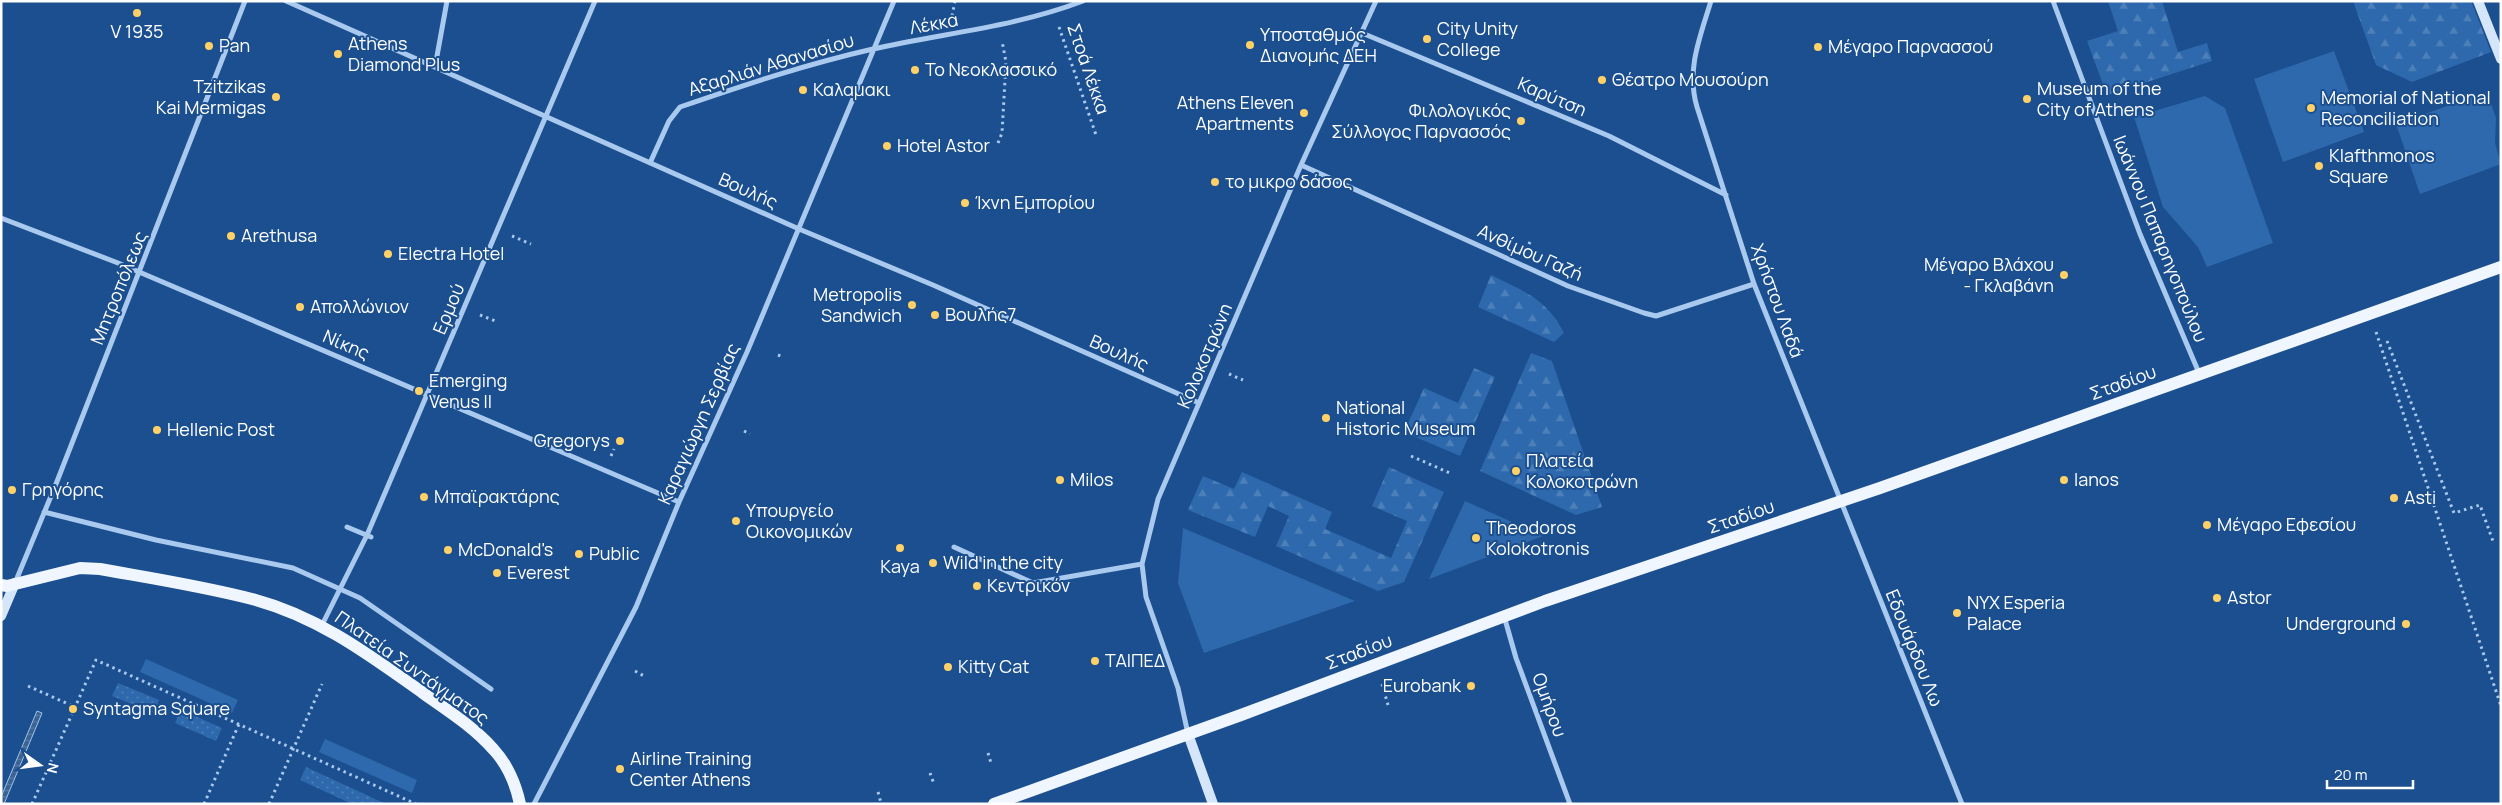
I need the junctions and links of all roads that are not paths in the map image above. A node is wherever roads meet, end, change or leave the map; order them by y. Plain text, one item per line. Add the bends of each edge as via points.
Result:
1 (245, 1) edge
2 (286, 1) edge
3 (446, 1) edge
4 (595, 1) edge
5 (894, 1) edge
6 (1084, 1) edge
7 (1376, 1) edge
8 (1711, 1) edge
9 (2053, 1) edge
10 (2478, 1) edge
11 (1362, 33) junction
12 (875, 48) junction
13 (2501, 58) edge
14 (435, 67) junction
15 (546, 117) junction
16 (650, 163) junction
17 (1301, 165) junction
18 (1726, 195) junction
19 (1, 218) edge
20 (799, 230) junction
21 (2501, 266) edge
22 (139, 273) junction
23 (1754, 284) junction
24 (2200, 374) junction
25 (427, 395) junction
26 (1199, 403) junction
27 (679, 502) junction
28 (1840, 502) junction
29 (44, 512) junction
30 (348, 527) dead end
31 (369, 536) junction
32 (954, 546) dead end
33 (1142, 564) junction
34 (15, 583) junction
35 (1, 585) edge
36 (340, 589) junction
37 (1, 616) edge
38 (1504, 616) junction
39 (322, 625) junction
40 (491, 689) dead end
41 (1188, 734) junction
42 (520, 804) edge
43 (534, 804) edge
44 (994, 804) edge
45 (1213, 804) edge
46 (1570, 804) edge
47 (1962, 804) edge

1 - 22 street, Μητροπόλεως
2 - 14 street, Βουλής
3 - 14 street
4 - 15 street, Ερμού
5 - 12 street, Καραγιώργη Σερβίας
6 - 12 street, Λέκκα via 1000,26
7 - 11 street, Κολοκοτρώνη
8 - 18 street, Χρήστου Λαδά via 1691,84
9 - 24 street, Ιωάννου Παπαρηγοπούλου via 2140,234
10 - 13 street
11 - 17 street, Κολοκοτρώνη
11 - 18 street, Καρύτση via 1609,136
12 - 16 street, Αξαρλιάν Αθανασίου via 793,69 680,107 668,121
12 - 20 street, Καραγιώργη Σερβίας
14 - 15 street, Βουλής
15 - 16 street, Βουλής
15 - 25 street, Ερμού
16 - 20 street, Βουλής
17 - 23 street, Ανθίμου Γαζή via 1568,286 1644,313 1656,316
17 - 26 street, Κολοκοτρώνη
18 - 23 street, Χρήστου Λαδά
19 - 22 street, Νίκης
20 - 26 street, Βουλής
20 - 27 street, Καραγιώργη Σερβίας via 748,352
21 - 24 main road, Σταδίου
22 - 25 street, Νίκης
22 - 29 street, Μητροπόλεως
23 - 28 street, Χρήστου Λαδά
24 - 28 main road, Σταδίου
25 - 27 street, Νίκης
25 - 31 street, Ερμού
26 - 33 street, Κολοκοτρώνη via 1158,499
27 - 43 street, Καραγιώργη Σερβίας via 628,623
28 - 38 main road, Σταδίου
28 - 47 street, Εδουάρδου Λω
29 - 34 street, Μητροπόλεως
29 - 36 street via 156,540 293,568
30 - 31 street
31 - 36 street, Ερμού
32 - 33 street via 1033,583
33 - 41 street, Κολοκοτρώνη via 1146,597 1178,688
34 - 35 main road, Πλατεία Συντάγματος
34 - 37 street
34 - 39 main road, Πλατεία Συντάγματος via 80,568 100,569 252,599
36 - 39 street, Ερμού
36 - 40 street via 360,598
38 - 41 main road, Σταδίου
38 - 46 street, Ομήρου via 1516,658
39 - 42 main road, Πλατεία Συντάγματος via 366,653 487,742 517,789
41 - 44 main road, Σταδίου
41 - 45 street

